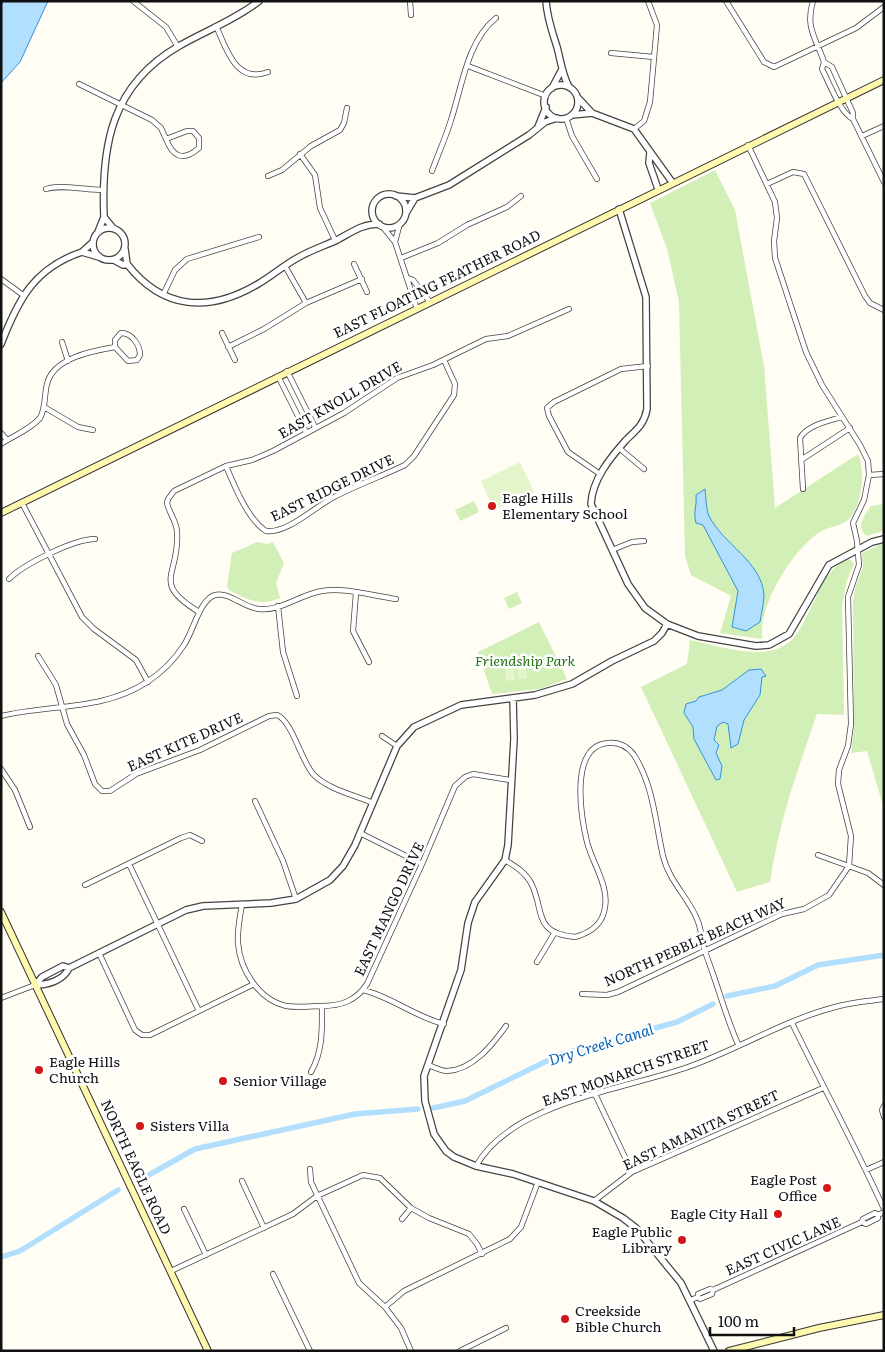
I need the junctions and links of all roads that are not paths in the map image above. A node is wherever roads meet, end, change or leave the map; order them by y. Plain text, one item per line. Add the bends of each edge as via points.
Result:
1 (133, 1) edge
2 (259, 1) edge
3 (410, 1) edge
4 (546, 1) edge
5 (648, 1) edge
6 (726, 1) edge
7 (813, 1) edge
8 (884, 7) edge
9 (411, 15) dead end
10 (496, 18) dead end
11 (216, 26) junction
12 (178, 47) junction
13 (818, 47) junction
14 (611, 53) dead end
15 (654, 57) junction
16 (824, 62) junction
17 (468, 66) junction
18 (561, 70) junction
19 (268, 72) dead end
20 (884, 80) edge
21 (79, 84) dead end
22 (570, 87) junction
23 (552, 88) junction
24 (546, 96) junction
25 (846, 97) junction
26 (578, 98) junction
27 (839, 101) junction
28 (120, 105) junction
29 (546, 107) junction
30 (347, 108) dead end
31 (592, 113) junction
32 (568, 117) junction
33 (558, 118) junction
34 (853, 118) junction
35 (884, 126) edge
36 (537, 128) junction
37 (634, 129) junction
38 (862, 136) junction
39 (166, 139) junction
40 (748, 145) junction
41 (650, 152) junction
42 (300, 154) junction
43 (432, 171) dead end
44 (268, 176) dead end
45 (597, 179) dead end
46 (672, 182) junction
47 (884, 182) edge
48 (768, 184) junction
49 (46, 189) dead end
50 (658, 189) junction
51 (102, 190) junction
52 (396, 196) junction
53 (521, 196) dead end
54 (415, 198) junction
55 (619, 209) junction
56 (372, 211) junction
57 (405, 214) junction
58 (104, 217) junction
59 (400, 223) junction
60 (363, 225) junction
61 (380, 225) junction
62 (113, 228) junction
63 (98, 232) junction
64 (259, 236) dead end
65 (335, 240) junction
66 (93, 242) junction
67 (395, 242) junction
68 (125, 249) junction
69 (82, 252) junction
70 (99, 257) junction
71 (401, 258) junction
72 (114, 260) junction
73 (127, 264) junction
74 (354, 264) dead end
75 (285, 266) junction
76 (408, 278) junction
77 (1, 279) edge
78 (362, 279) junction
79 (368, 292) dead end
80 (23, 295) junction
81 (163, 295) junction
82 (430, 302) junction
83 (306, 304) junction
84 (569, 308) dead end
85 (417, 309) junction
86 (884, 310) edge
87 (222, 333) dead end
88 (62, 342) dead end
89 (1, 344) edge
90 (115, 347) junction
91 (228, 347) junction
92 (235, 360) dead end
93 (444, 360) junction
94 (68, 361) junction
95 (648, 366) junction
96 (287, 371) junction
97 (278, 376) junction
98 (44, 407) junction
99 (842, 417) junction
100 (315, 427) junction
101 (850, 428) junction
102 (93, 430) dead end
103 (306, 432) junction
104 (1, 433) edge
105 (7, 440) junction
106 (1, 444) edge
107 (619, 448) junction
108 (801, 460) junction
109 (226, 466) junction
110 (644, 469) dead end
111 (600, 474) junction
112 (884, 474) edge
113 (869, 476) junction
114 (803, 489) dead end
115 (22, 503) junction
116 (1, 514) edge
117 (95, 539) dead end
118 (884, 539) edge
119 (644, 541) dead end
120 (858, 549) junction
121 (612, 550) junction
122 (49, 555) junction
123 (9, 580) dead end
124 (356, 593) junction
125 (396, 599) dead end
126 (278, 606) junction
127 (200, 612) junction
128 (667, 624) junction
129 (38, 656) dead end
130 (369, 662) dead end
131 (148, 682) junction
132 (297, 696) dead end
133 (513, 698) junction
134 (63, 706) junction
135 (1, 716) edge
136 (382, 736) dead end
137 (397, 746) junction
138 (1, 769) edge
139 (510, 780) junction
140 (255, 801) dead end
141 (373, 803) junction
142 (30, 827) dead end
143 (360, 833) junction
144 (202, 841) dead end
145 (818, 855) dead end
146 (505, 860) junction
147 (129, 864) junction
148 (422, 864) junction
149 (849, 866) junction
150 (85, 885) dead end
151 (884, 885) edge
152 (296, 899) junction
153 (242, 904) junction
154 (1, 912) edge
155 (158, 925) junction
156 (554, 932) junction
157 (705, 950) junction
158 (99, 954) junction
159 (537, 962) dead end
160 (254, 984) junction
161 (35, 985) junction
162 (363, 990) junction
163 (582, 994) dead end
164 (1, 998) edge
165 (884, 999) edge
166 (322, 1006) junction
167 (199, 1011) junction
168 (792, 1023) junction
169 (444, 1024) junction
170 (506, 1026) dead end
171 (738, 1044) junction
172 (428, 1065) junction
173 (312, 1072) dead end
174 (823, 1088) junction
175 (595, 1094) junction
176 (884, 1106) edge
177 (884, 1117) edge
178 (884, 1162) edge
179 (476, 1166) junction
180 (310, 1170) dead end
181 (866, 1170) junction
182 (632, 1172) junction
183 (242, 1181) dead end
184 (538, 1182) junction
185 (318, 1196) junction
186 (594, 1201) junction
187 (411, 1208) junction
188 (184, 1209) dead end
189 (884, 1210) edge
190 (402, 1219) dead end
191 (264, 1228) junction
192 (482, 1254) junction
193 (206, 1255) junction
194 (171, 1271) junction
195 (273, 1274) dead end
196 (691, 1300) junction
197 (385, 1307) junction
198 (884, 1315) edge
199 (506, 1328) dead end
200 (734, 1350) edge
201 (208, 1351) edge
202 (310, 1351) edge
203 (411, 1351) edge
204 (460, 1351) edge
205 (714, 1351) edge

1 - 12 street via 166,27
2 - 11 street
3 - 9 street
4 - 18 street
5 - 15 street via 656,18
6 - 13 street via 769,66 779,66
7 - 13 street via 809,20
8 - 13 street via 856,28
10 - 17 street via 482,32
11 - 12 street
11 - 19 street via 238,69 252,75
12 - 28 street via 148,70
13 - 16 street
14 - 15 street
15 - 37 street via 649,109 644,121
16 - 25 street via 832,67
16 - 27 street via 822,69
17 - 24 street
17 - 43 street
18 - 22 street
18 - 23 street
20 - 25 main road, EAST FLOATING FEATHER ROAD
21 - 28 street
22 - 23 street
22 - 26 street
23 - 24 street
24 - 29 street
25 - 27 main road, EAST FLOATING FEATHER ROAD
25 - 34 street
26 - 31 street
26 - 32 street via 577,108
27 - 34 street via 847,116
27 - 40 main road, EAST FLOATING FEATHER ROAD
28 - 39 street via 152,120
28 - 51 street via 105,153
29 - 33 street via 552,116
29 - 36 street
30 - 42 street via 340,130
31 - 32 street
31 - 37 street
32 - 33 street
32 - 45 street via 572,136
33 - 36 street
34 - 38 street
35 - 38 street
36 - 54 street via 449,185
37 - 41 street
38 - 47 street
39 - 39 street via 170,151 183,156 194,152 200,143 193,131
40 - 46 main road, EAST FLOATING FEATHER ROAD
40 - 48 street, NORTH PEBBLE BEACH WAY
41 - 46 street
41 - 50 street via 649,163
42 - 44 street via 282,170
42 - 65 street via 314,175 320,208
46 - 50 main road, EAST FLOATING FEATHER ROAD
48 - 86 street via 793,172 804,174 865,296 870,303
48 - 99 street, NORTH PEBBLE BEACH WAY via 776,210 775,258 811,364
49 - 51 street via 57,186
50 - 55 main road, EAST FLOATING FEATHER ROAD
51 - 58 street
52 - 54 street
52 - 56 street via 378,198
52 - 57 street via 404,204
53 - 71 street via 438,243
54 - 57 street
55 - 82 main road, EAST FLOATING FEATHER ROAD
55 - 95 street via 646,297
56 - 60 street
56 - 61 street
57 - 59 street
58 - 62 street
58 - 63 street
59 - 61 street via 393,227
59 - 67 street
60 - 61 street
60 - 65 street
61 - 67 street
62 - 63 street
62 - 68 street via 125,239
63 - 66 street
64 - 81 street via 193,255 175,270
65 - 75 street
66 - 69 street
66 - 70 street
67 - 71 street
68 - 72 street
68 - 73 street
69 - 70 street
69 - 80 street via 47,271
70 - 72 street
71 - 76 street
72 - 73 street
73 - 81 street via 141,280
74 - 78 street
75 - 81 street via 239,294 219,302 186,303
75 - 83 street
76 - 82 street
76 - 85 street via 407,284
77 - 80 street
78 - 79 street
78 - 83 street
80 - 89 street
82 - 85 main road, EAST FLOATING FEATHER ROAD
83 - 91 street
84 - 93 street, EAST KNOLL DRIVE via 508,336 486,339
85 - 96 main road, EAST FLOATING FEATHER ROAD
87 - 91 street
88 - 94 street
90 - 90 street via 117,336 127,333 140,355 137,360 128,361
90 - 94 street
91 - 92 street
93 - 100 street, EAST KNOLL DRIVE via 397,378 344,413
93 - 109 street, EAST RIDGE DRIVE via 455,384 454,395 414,456 405,465 331,498 307,515 274,531 266,531 240,499
94 - 98 street via 51,372
95 - 107 street via 646,417
95 - 111 street via 621,369 548,408 568,452
96 - 97 main road, EAST FLOATING FEATHER ROAD
96 - 100 street
97 - 103 street
97 - 115 main road, EAST FLOATING FEATHER ROAD
98 - 102 street via 78,427
98 - 105 street via 36,423
99 - 101 street, NORTH PEBBLE BEACH WAY
99 - 108 street via 803,432 799,444
100 - 103 street, EAST KNOLL DRIVE
101 - 108 street
101 - 113 street, NORTH PEBBLE BEACH WAY via 864,452
103 - 109 street, EAST KNOLL DRIVE via 263,456
104 - 105 street
105 - 106 street
107 - 110 street
107 - 111 street
108 - 114 street
109 - 127 street, EAST KNOLL DRIVE via 174,491 168,498 178,534 172,587 180,601
111 - 121 street via 591,504
112 - 113 street
113 - 120 street, NORTH PEBBLE BEACH WAY via 864,500 853,523
115 - 116 main road, EAST FLOATING FEATHER ROAD
115 - 122 street
117 - 122 street via 80,540
118 - 120 street
119 - 121 street
120 - 128 street via 829,565 796,625 779,641 756,646 714,640
120 - 149 street, NORTH PEBBLE BEACH WAY via 859,565 848,596 851,724 838,784 852,836
121 - 128 street via 635,597
122 - 123 street via 20,570
122 - 131 street via 82,617 136,660
124 - 125 street
124 - 126 street via 323,591
124 - 130 street via 353,631
126 - 127 street via 260,609 215,594 207,599
126 - 132 street via 283,652
127 - 131 street via 191,635 179,652
128 - 133 street via 654,641 572,684
129 - 134 street via 56,685
131 - 134 street via 102,702
133 - 137 street via 472,702 450,709 414,727
133 - 139 street
134 - 135 street
134 - 141 street, EAST KITE DRIVE via 67,724 95,784 102,791 112,790 136,774 200,750 269,716 279,715 315,775 325,783
136 - 137 street
137 - 141 street
138 - 142 street
139 - 146 street
139 - 148 street, EAST MANGO DRIVE via 473,774 459,781
140 - 152 street via 283,861
141 - 143 street
143 - 148 street
143 - 152 street via 343,866 330,880
144 - 147 street via 190,835
145 - 149 street
146 - 156 street via 530,882 541,917
146 - 169 street via 475,902 468,923 461,970
147 - 150 street
147 - 155 street
148 - 162 street, EAST MANGO DRIVE
149 - 151 street via 868,873
149 - 157 street, NORTH PEBBLE BEACH WAY via 834,889 818,902 782,914
152 - 153 street
153 - 155 street via 186,910
153 - 160 street, EAST MANGO DRIVE via 238,942 241,959
154 - 161 main road, NORTH EAGLE ROAD
155 - 158 street
155 - 167 street
156 - 157 street via 580,936 595,927 602,917 606,898 587,842 581,786 585,759 592,750 615,743 627,747 647,781 654,800 664,857 675,884 697,918
156 - 159 street
157 - 163 street, NORTH PEBBLE BEACH WAY via 618,992 594,996
157 - 171 street via 726,1018
158 - 161 street via 70,968 63,966 42,977
158 - 167 street via 136,1030 142,1035 150,1035
160 - 166 street, EAST MANGO DRIVE via 268,998 286,1006
160 - 167 street
161 - 164 street
161 - 194 main road, NORTH EAGLE ROAD
162 - 166 street, EAST MANGO DRIVE via 343,1004
162 - 169 street
165 - 168 street, EAST MONARCH STREET via 838,1006
166 - 173 street via 322,1041
168 - 171 street, EAST MONARCH STREET
168 - 174 street
169 - 172 street
170 - 172 street via 492,1046 476,1059 448,1071
171 - 175 street, EAST MONARCH STREET via 688,1067
172 - 179 street via 424,1086 434,1134 446,1151
174 - 181 street via 846,1126
174 - 182 street, EAST AMANITA STREET
175 - 179 street, EAST MONARCH STREET via 506,1131 483,1153
175 - 182 street
176 - 177 street
178 - 181 street
179 - 184 street
180 - 185 street via 311,1182
181 - 189 street
182 - 186 street, EAST AMANITA STREET
183 - 191 street
184 - 186 street
184 - 192 street via 516,1234 504,1244
185 - 187 street via 353,1179 372,1176 386,1183
185 - 191 street via 293,1214
185 - 197 street via 359,1283
186 - 196 street via 636,1228
187 - 190 street
187 - 192 street via 469,1234
188 - 193 street
189 - 196 street, EAST CIVIC LANE via 713,1290 712,1294
191 - 193 street
192 - 197 street via 404,1291
193 - 194 street
194 - 201 main road, NORTH EAGLE ROAD
195 - 202 street
196 - 205 street
197 - 203 street via 401,1328
198 - 200 main road
199 - 204 street

